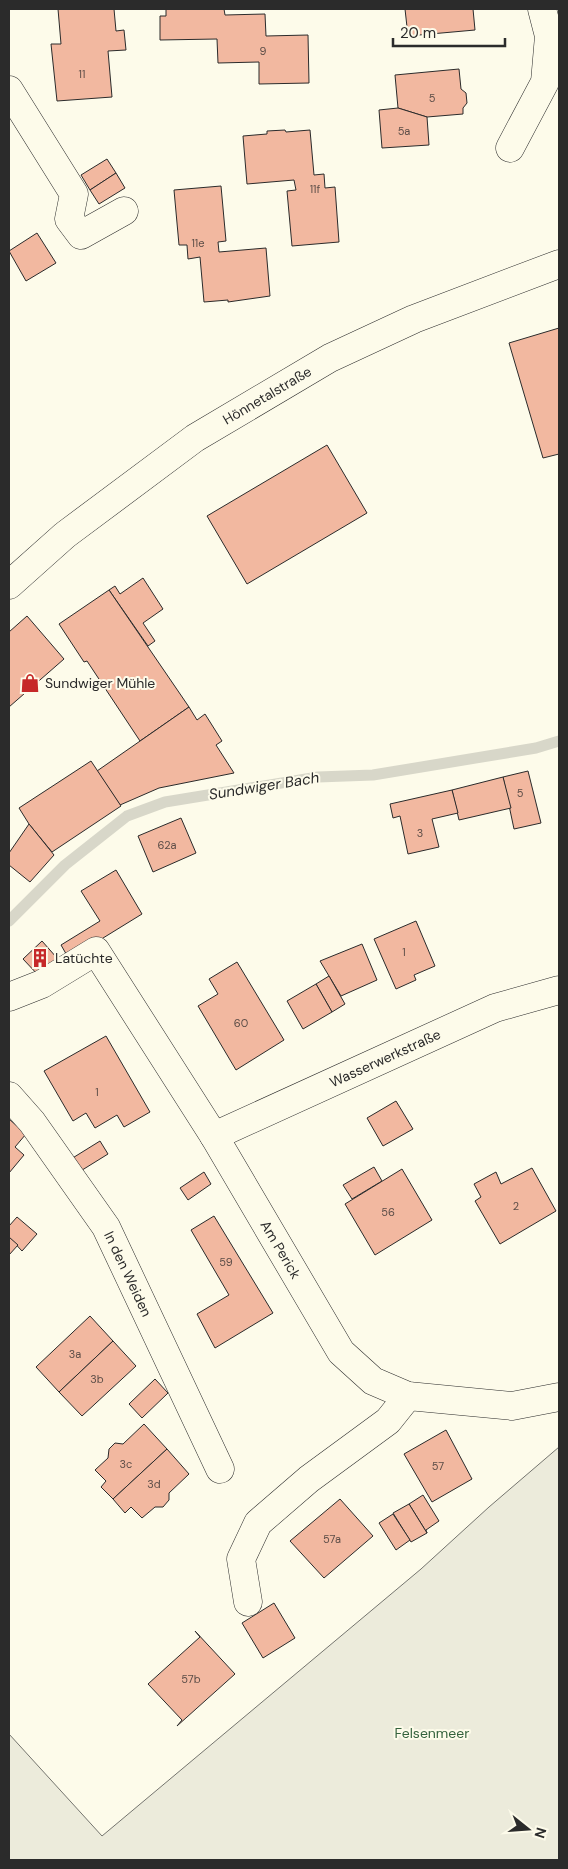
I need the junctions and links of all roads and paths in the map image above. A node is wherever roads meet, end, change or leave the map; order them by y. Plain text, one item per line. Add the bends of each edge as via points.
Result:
1 (542, 9) edge
2 (552, 81) edge
3 (9, 90) edge
4 (510, 148) dead end
5 (124, 210) dead end
6 (559, 264) edge
7 (9, 585) edge
8 (559, 990) edge
9 (9, 997) edge
10 (9, 1096) edge
11 (214, 1136) junction
12 (408, 1396) junction
13 (559, 1397) edge
14 (220, 1468) dead end
15 (248, 1602) dead end

1 - 2 street via 549,36
2 - 4 street
3 - 5 street via 74,194 68,219 80,235
6 - 7 street, Hönnetalstraße via 414,319 330,358 195,438 65,535
8 - 11 street, Wasserwerkstraße via 495,1008
9 - 11 street, Am Perick via 42,984 96,951
10 - 14 street, In den Weiden via 32,1122 106,1227
11 - 12 street, Am Perick via 341,1352 373,1382
12 - 13 street, Am Perick via 512,1406
12 - 15 street via 388,1421 309,1479 258,1523 241,1559

